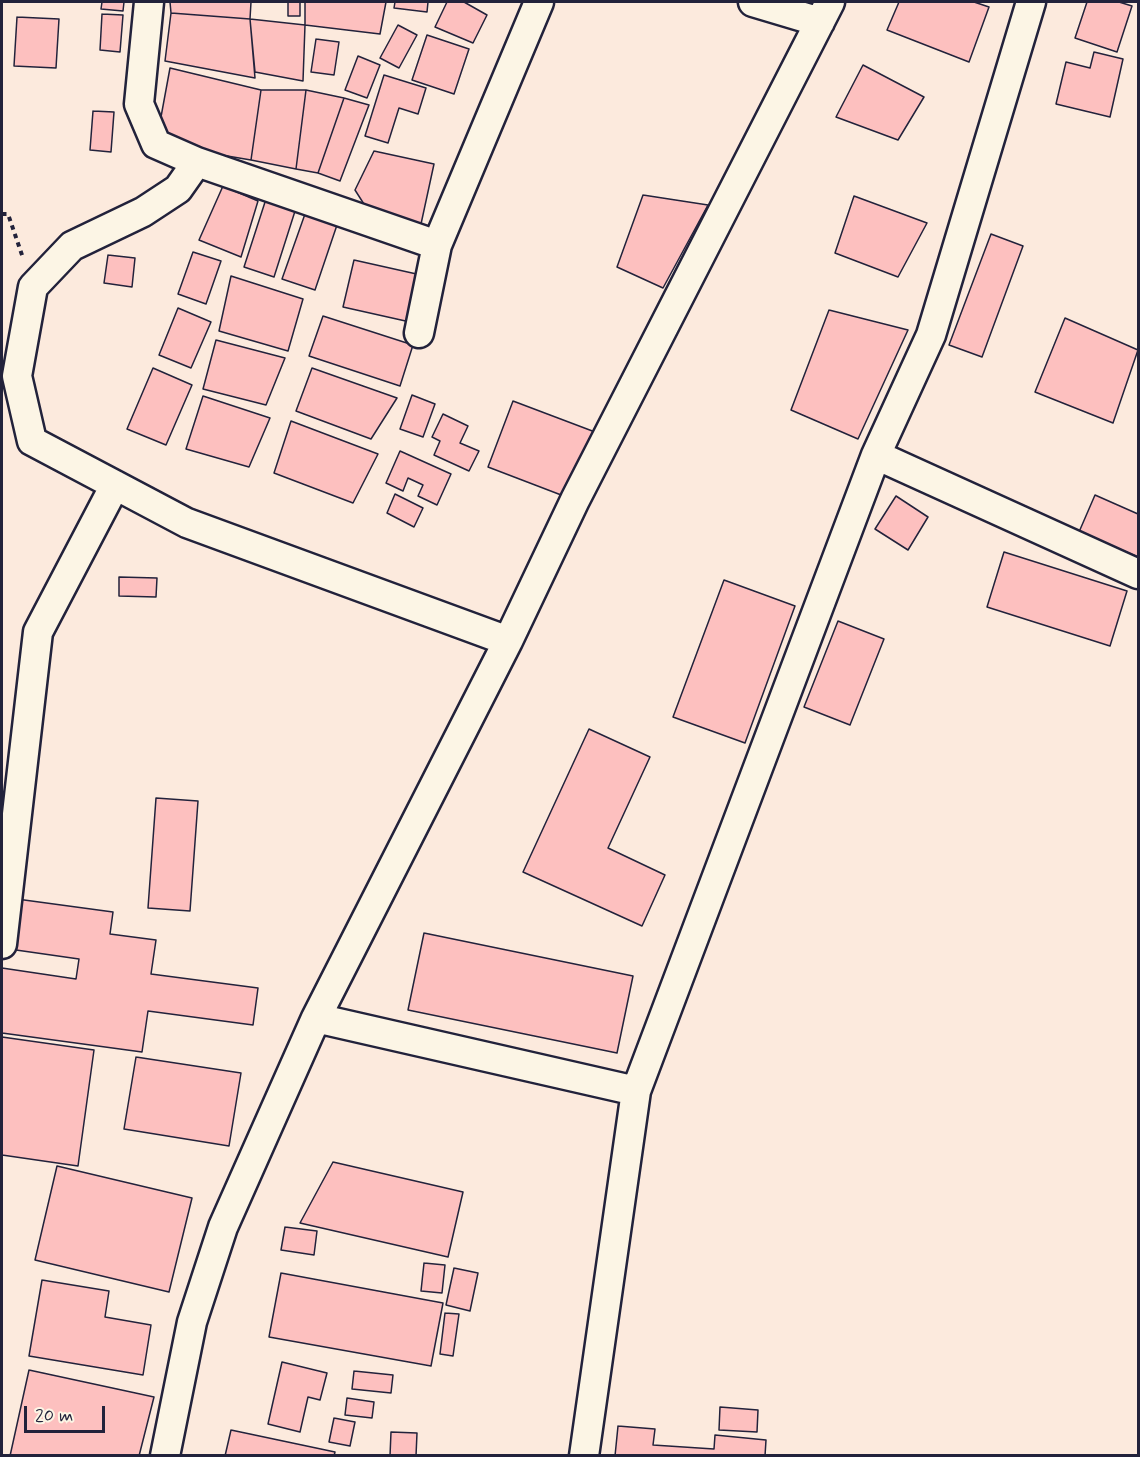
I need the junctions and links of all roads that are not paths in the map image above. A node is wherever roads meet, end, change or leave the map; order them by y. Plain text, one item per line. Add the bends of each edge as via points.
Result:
1 (149, 2) edge
2 (539, 2) edge
3 (753, 2) edge
4 (1031, 2) edge
5 (825, 12) edge
6 (196, 162) junction
7 (436, 245) junction
8 (419, 333) dead end
9 (876, 455) junction
10 (116, 485) junction
11 (1138, 574) edge
12 (508, 641) junction
13 (2, 944) edge
14 (316, 1018) junction
15 (636, 1091) junction
16 (165, 1455) edge
17 (584, 1455) edge

1 - 6 street via 139,104 156,144
2 - 7 street
3 - 5 street
4 - 9 street via 931,335
5 - 12 street via 575,500
6 - 7 street
6 - 10 street via 178,189 143,212 72,246 33,287 17,376 32,441
7 - 8 street
9 - 11 street
9 - 15 street
10 - 12 street via 187,523
10 - 13 street via 38,632
12 - 14 street
14 - 15 street
14 - 16 street via 223,1227 192,1322
15 - 17 street

